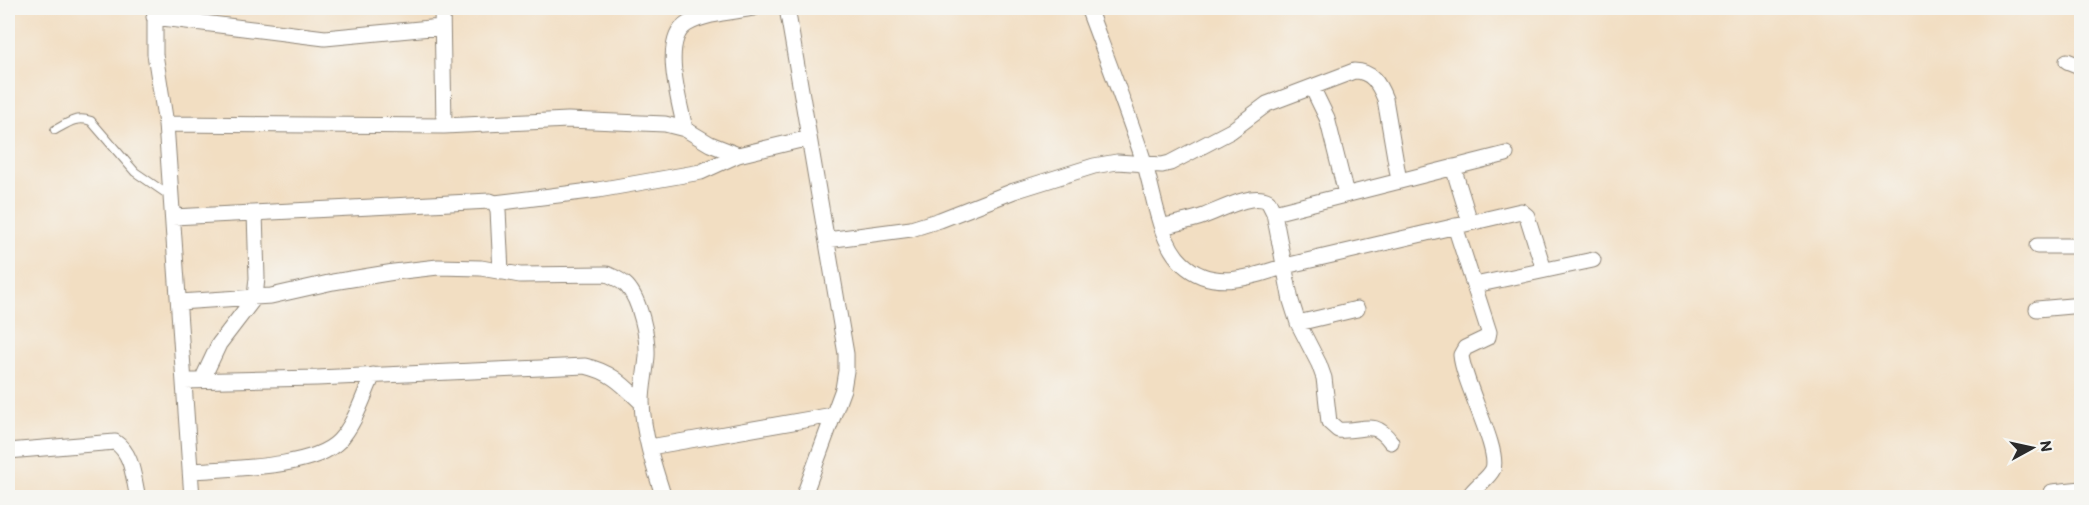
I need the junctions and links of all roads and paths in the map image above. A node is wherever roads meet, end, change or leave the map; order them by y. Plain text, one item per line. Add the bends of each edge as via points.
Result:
1 (442, 8) edge
2 (754, 8) edge
3 (787, 8) edge
4 (1088, 8) edge
5 (155, 12) edge
6 (441, 27) junction
7 (1312, 87) junction
8 (166, 124) junction
9 (444, 126) junction
10 (685, 129) junction
11 (55, 130) dead end
12 (809, 138) junction
13 (738, 154) junction
14 (1506, 154) dead end
15 (1144, 163) junction
16 (1453, 167) junction
17 (1399, 181) junction
18 (1346, 194) junction
19 (170, 196) junction
20 (495, 203) junction
21 (255, 213) junction
22 (1274, 213) junction
23 (173, 217) junction
24 (1462, 224) junction
25 (1162, 227) junction
26 (827, 240) junction
27 (2037, 246) dead end
28 (2082, 246) edge
29 (1593, 260) dead end
30 (1285, 266) junction
31 (1544, 270) junction
32 (501, 272) junction
33 (1475, 285) junction
34 (255, 297) junction
35 (179, 302) junction
36 (2082, 305) edge
37 (1357, 309) dead end
38 (2037, 309) dead end
39 (1298, 324) junction
40 (373, 375) junction
41 (202, 380) junction
42 (184, 381) junction
43 (642, 403) junction
44 (833, 415) junction
45 (1391, 442) dead end
46 (650, 447) junction
47 (8, 451) edge
48 (191, 471) junction
49 (2082, 489) edge
50 (2052, 492) dead end
51 (138, 498) edge
52 (192, 498) edge
53 (664, 498) edge
54 (803, 498) edge
55 (1468, 498) edge

1 - 6 street
2 - 10 street via 700,19 677,33 672,54
3 - 12 street
4 - 15 street
5 - 6 street via 325,38
5 - 8 street via 154,54
6 - 9 street
7 - 15 street via 1262,107 1231,131 1170,163
7 - 17 street via 1354,71 1362,71 1377,81 1385,99
7 - 18 street via 1327,118
8 - 9 street
8 - 19 street
9 - 10 street via 568,120 665,124
10 - 13 street
11 - 19 lane via 75,119 91,121 135,172
12 - 13 street
12 - 26 street
13 - 20 street via 701,172
14 - 16 street
15 - 25 street
15 - 26 street via 1094,166 911,229
16 - 17 street
16 - 24 street
17 - 18 street
18 - 22 street
19 - 23 street
20 - 21 street
20 - 32 street
21 - 23 street
21 - 34 street
22 - 25 street via 1268,201 1258,198
22 - 30 street
23 - 35 street
24 - 30 street
24 - 31 street via 1524,212
24 - 33 street
25 - 30 street via 1182,264 1201,275 1237,280
26 - 44 street via 846,354 843,389
27 - 28 street
29 - 31 street
30 - 39 street
31 - 33 street
32 - 34 street via 481,268 416,269
32 - 43 street via 607,274 628,287 645,330
33 - 55 street via 1489,335 1462,351 1462,362 1494,466
34 - 35 street
34 - 41 street via 219,344
35 - 42 street
36 - 38 street
37 - 39 street
39 - 45 street via 1324,378 1332,427 1375,428
40 - 41 street
40 - 43 street via 585,366 602,370
40 - 48 street via 351,424 338,442 320,453 275,464
41 - 42 street
42 - 48 street
43 - 46 street
44 - 46 street
44 - 54 street
46 - 53 street
47 - 51 street via 115,442 129,458
48 - 52 street
49 - 50 street

